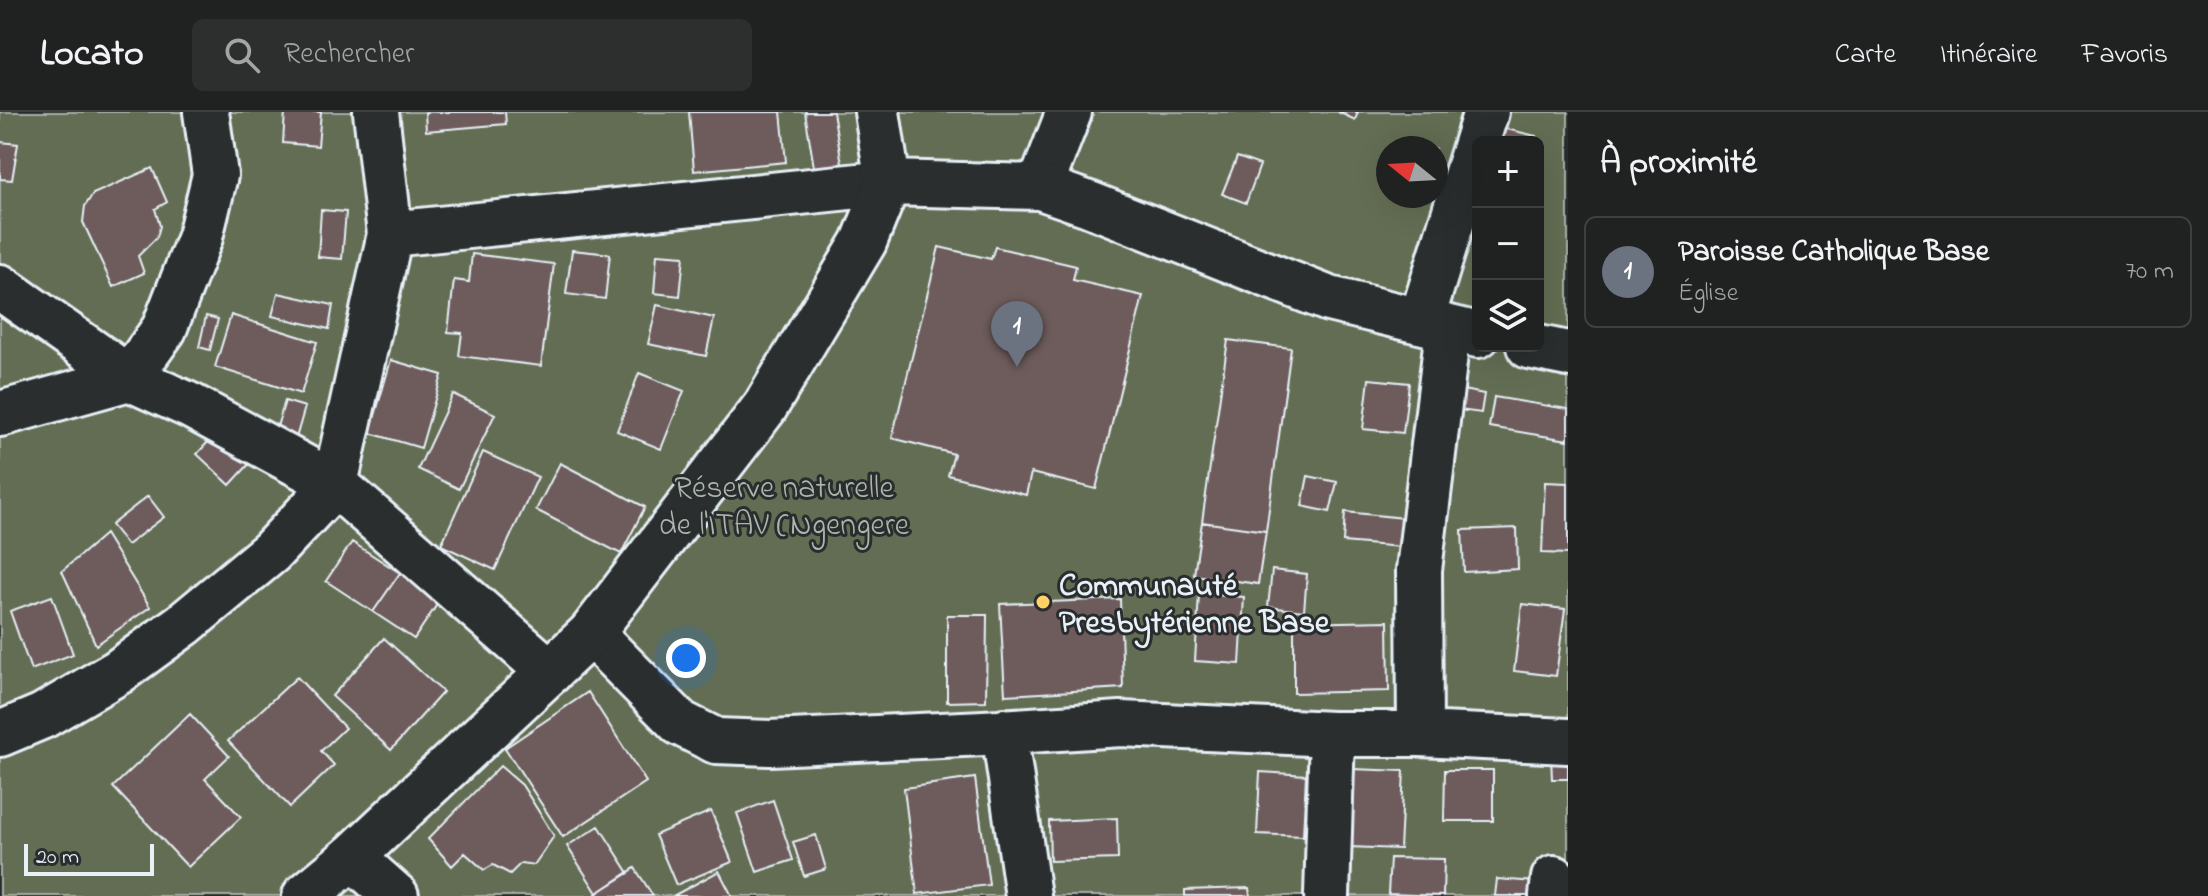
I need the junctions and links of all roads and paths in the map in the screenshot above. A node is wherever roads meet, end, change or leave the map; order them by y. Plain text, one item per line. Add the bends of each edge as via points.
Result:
1 (206, 112) edge
2 (376, 112) edge
3 (877, 112) edge
4 (1069, 112) edge
5 (1486, 112) edge
6 (888, 183) junction
7 (1040, 187) junction
8 (390, 234) junction
9 (0, 287) edge
10 (1449, 328) edge
11 (1544, 349) edge
12 (1568, 354) edge
13 (129, 378) junction
14 (0, 414) edge
15 (335, 484) junction
16 (591, 633) junction
17 (550, 672) junction
18 (1004, 731) junction
19 (0, 734) edge
20 (1332, 734) junction
21 (1420, 734) junction
22 (1568, 741) edge
23 (352, 857) junction
24 (305, 896) edge
25 (396, 896) edge
26 (1028, 896) edge
27 (1327, 896) edge

1 - 13 street via 215,175 200,237 164,329
2 - 8 street
3 - 6 street
4 - 7 street
5 - 10 street
6 - 7 street
6 - 8 street
6 - 16 street via 864,242 765,407
7 - 10 street via 1329,299
8 - 15 street
9 - 13 street
10 - 21 street via 1419,570
11 - 12 street
13 - 14 street
13 - 15 street
15 - 17 street
15 - 19 street via 271,552 184,624 118,672 43,716
16 - 17 street
16 - 18 street via 680,723 716,741
17 - 23 street
18 - 20 street via 1121,724
18 - 26 street
20 - 21 street
20 - 27 street
21 - 22 street
23 - 24 street
23 - 25 street

